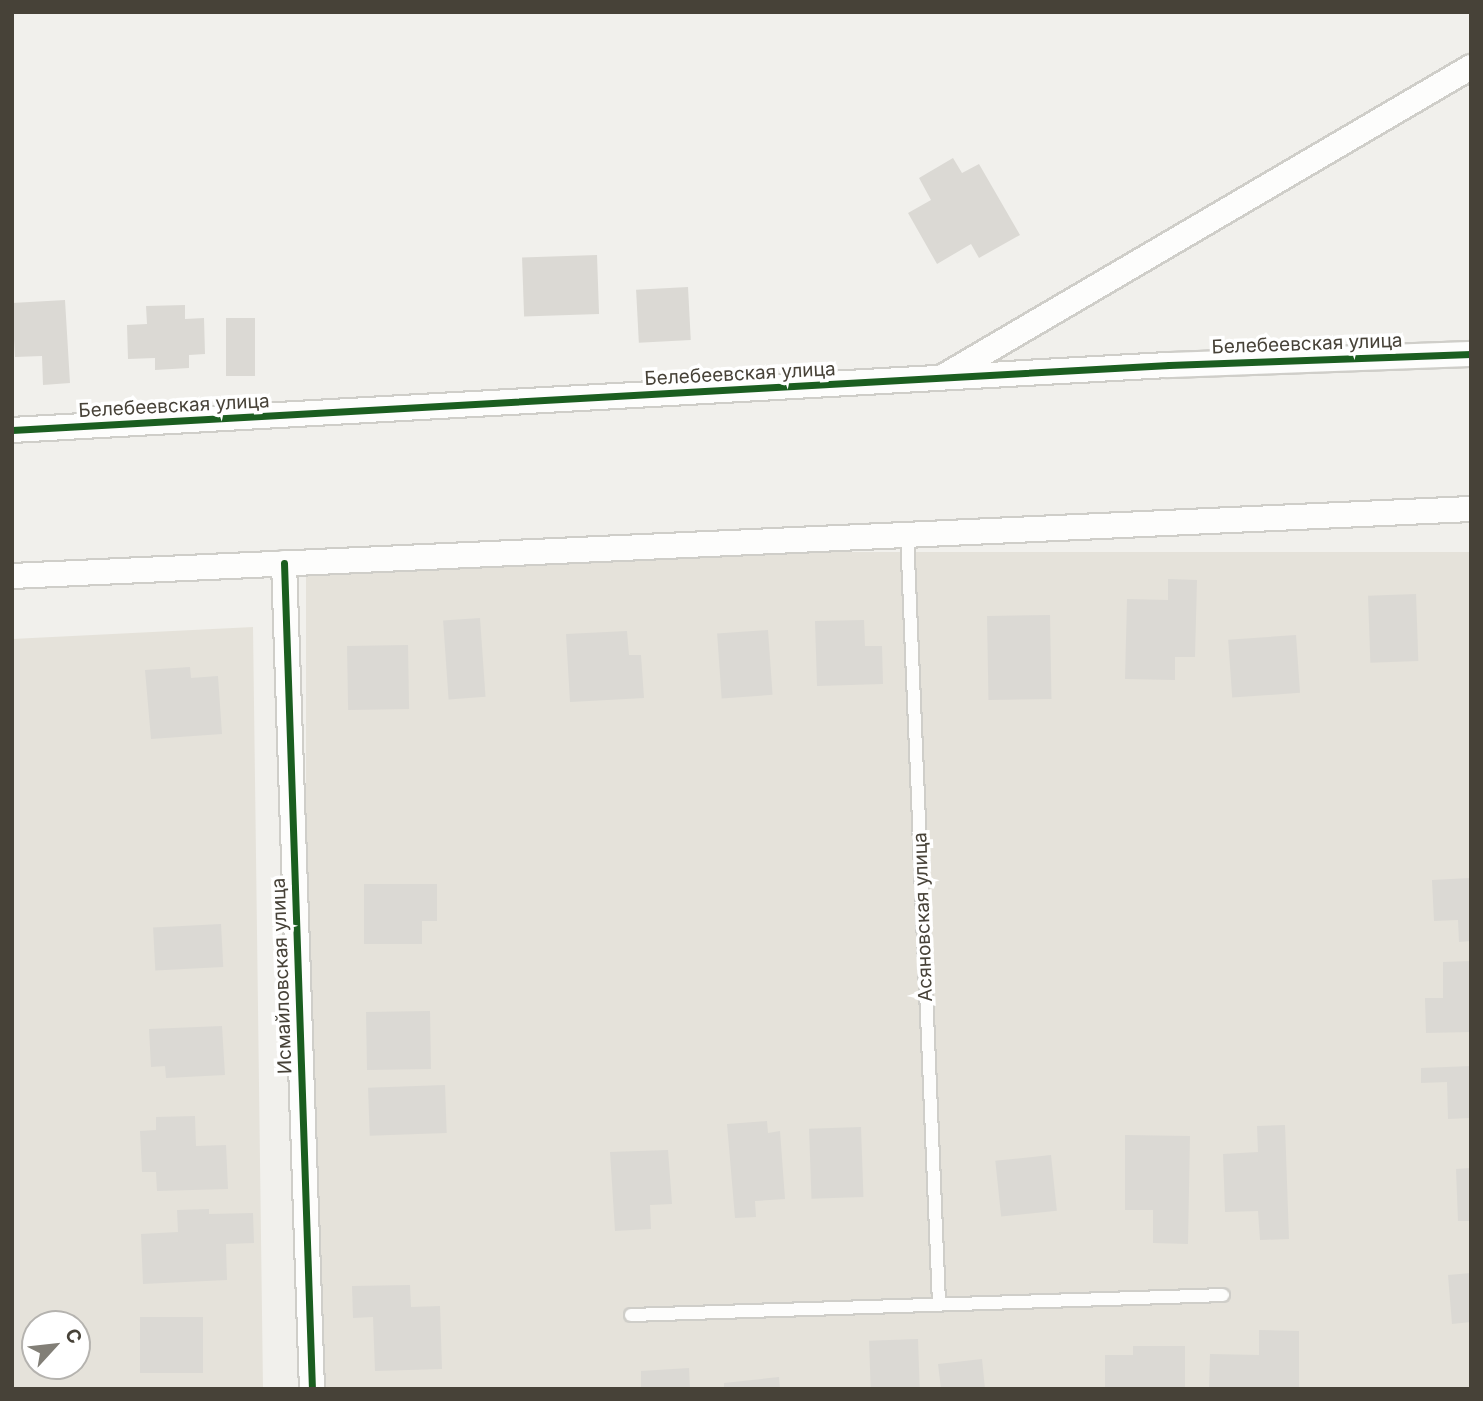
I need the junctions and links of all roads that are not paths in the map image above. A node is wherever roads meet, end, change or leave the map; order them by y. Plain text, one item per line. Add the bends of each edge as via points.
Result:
1 (1471, 67) edge
2 (1471, 354) edge
3 (943, 378) junction
4 (12, 430) edge
5 (1471, 509) edge
6 (907, 533) junction
7 (284, 563) junction
8 (12, 576) edge
9 (1223, 1295) dead end
10 (939, 1302) junction
11 (631, 1315) dead end
12 (312, 1389) edge

1 - 3 street
2 - 3 street, Белебеевская улица
3 - 4 street, Белебеевская улица
5 - 6 street
6 - 7 street
6 - 10 lane, Асяновская улица
7 - 8 street
7 - 12 street, Исмайловская улица
9 - 10 lane
10 - 11 lane

